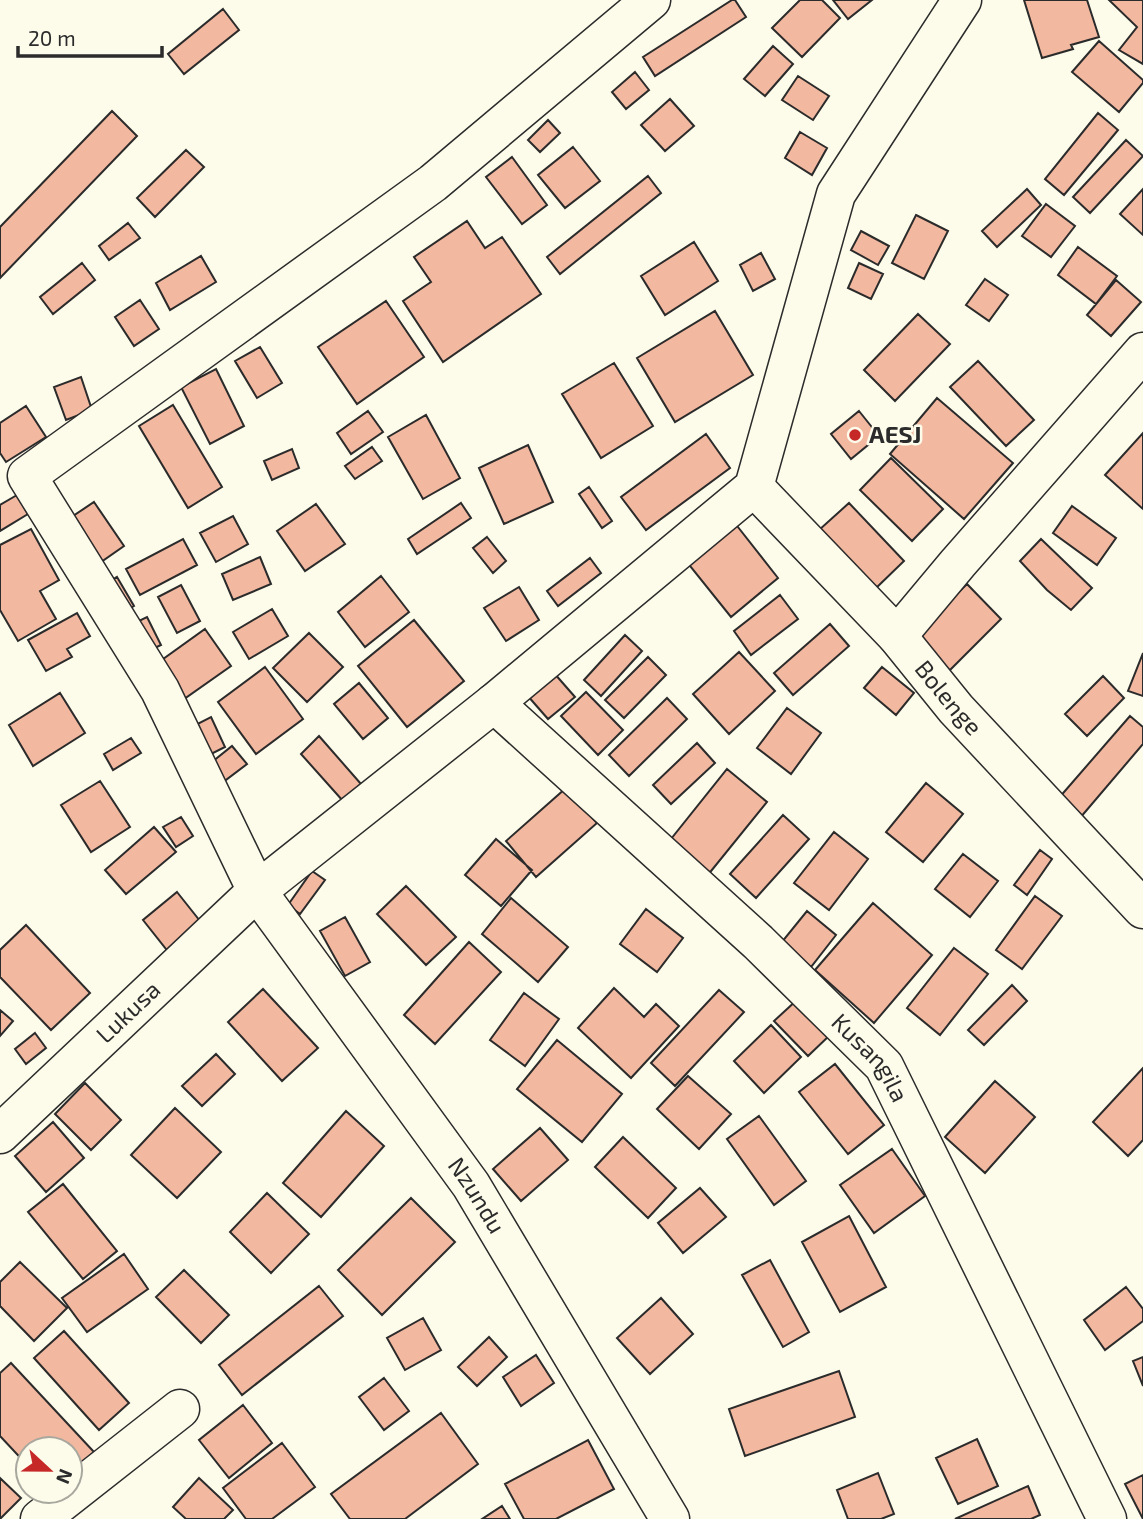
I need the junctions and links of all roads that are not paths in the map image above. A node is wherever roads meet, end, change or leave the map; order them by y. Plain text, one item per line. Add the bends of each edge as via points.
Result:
1 (651, 0) edge
2 (962, 0) edge
3 (1143, 352) edge
4 (754, 487) junction
5 (897, 636) junction
6 (494, 703) junction
7 (257, 891) junction
8 (1143, 909) edge
9 (0, 1134) edge
10 (180, 1409) dead end
11 (40, 1519) edge
12 (670, 1519) edge
13 (1107, 1519) edge

1 - 7 street, Nzundu via 433,183 27,476 160,690
2 - 4 street via 836,194
3 - 5 street
4 - 5 street, Bolenge
4 - 6 street, Lukusa
5 - 8 street, Bolenge via 956,709
6 - 7 street, Lukusa
6 - 13 street, Kusangila via 758,942 884,1066
7 - 9 street, Lukusa
7 - 12 street, Nzundu via 471,1185
10 - 11 street

